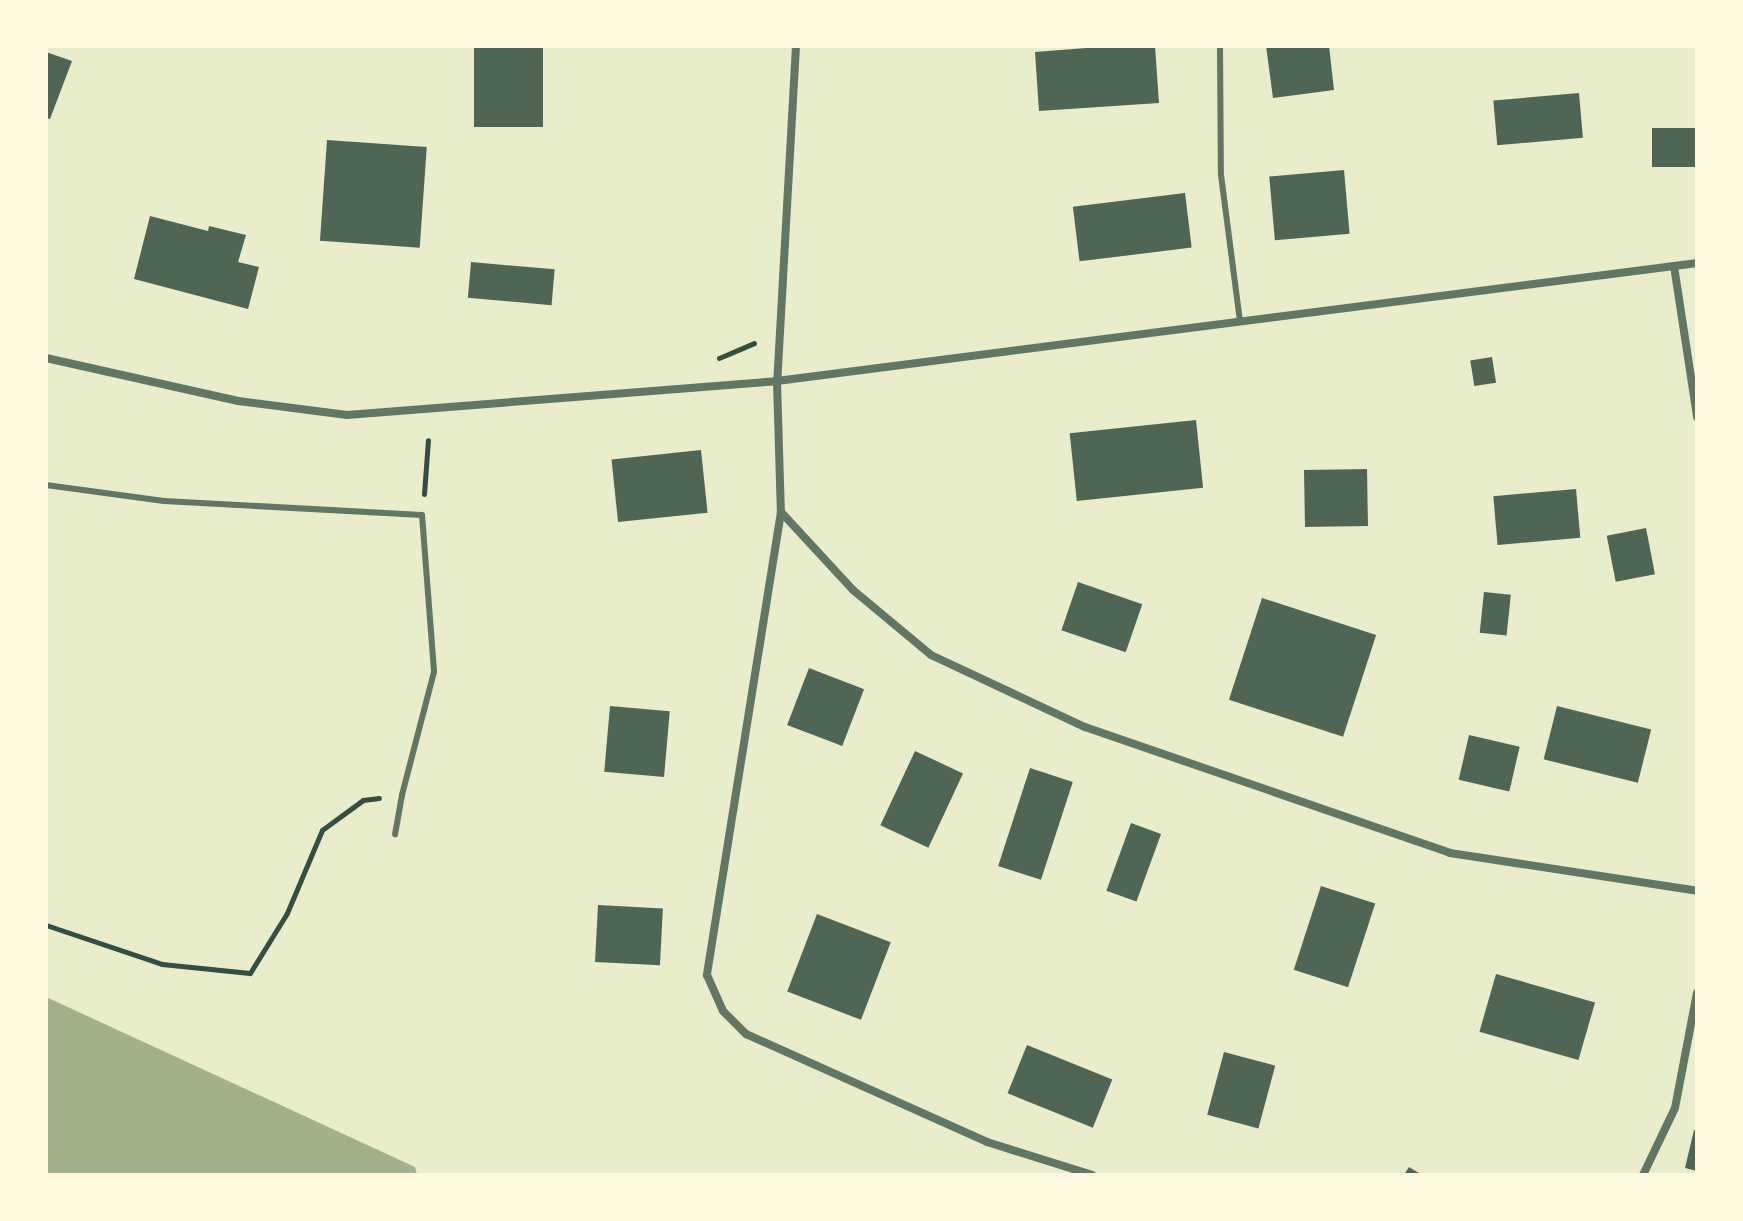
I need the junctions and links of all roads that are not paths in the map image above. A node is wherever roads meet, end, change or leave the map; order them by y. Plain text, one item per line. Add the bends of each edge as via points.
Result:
1 (796, 46) edge
2 (1220, 46) edge
3 (1697, 263) edge
4 (1674, 266) junction
5 (1240, 321) junction
6 (46, 358) edge
7 (777, 381) junction
8 (1697, 417) edge
9 (46, 485) edge
10 (781, 512) junction
11 (395, 834) dead end
12 (1697, 891) edge
13 (1697, 993) edge
14 (1092, 1175) edge
15 (1643, 1175) edge

1 - 7 street
2 - 5 lane via 1221,175
3 - 4 street
4 - 5 street
4 - 8 street
5 - 7 street
6 - 7 street via 238,401 347,415
7 - 10 street
9 - 11 lane via 164,501 422,515 434,672
10 - 12 street via 853,590 931,655 1085,727 1450,853
10 - 14 street via 707,975 723,1011 746,1034 886,1098 987,1142
13 - 15 street via 1675,1108

